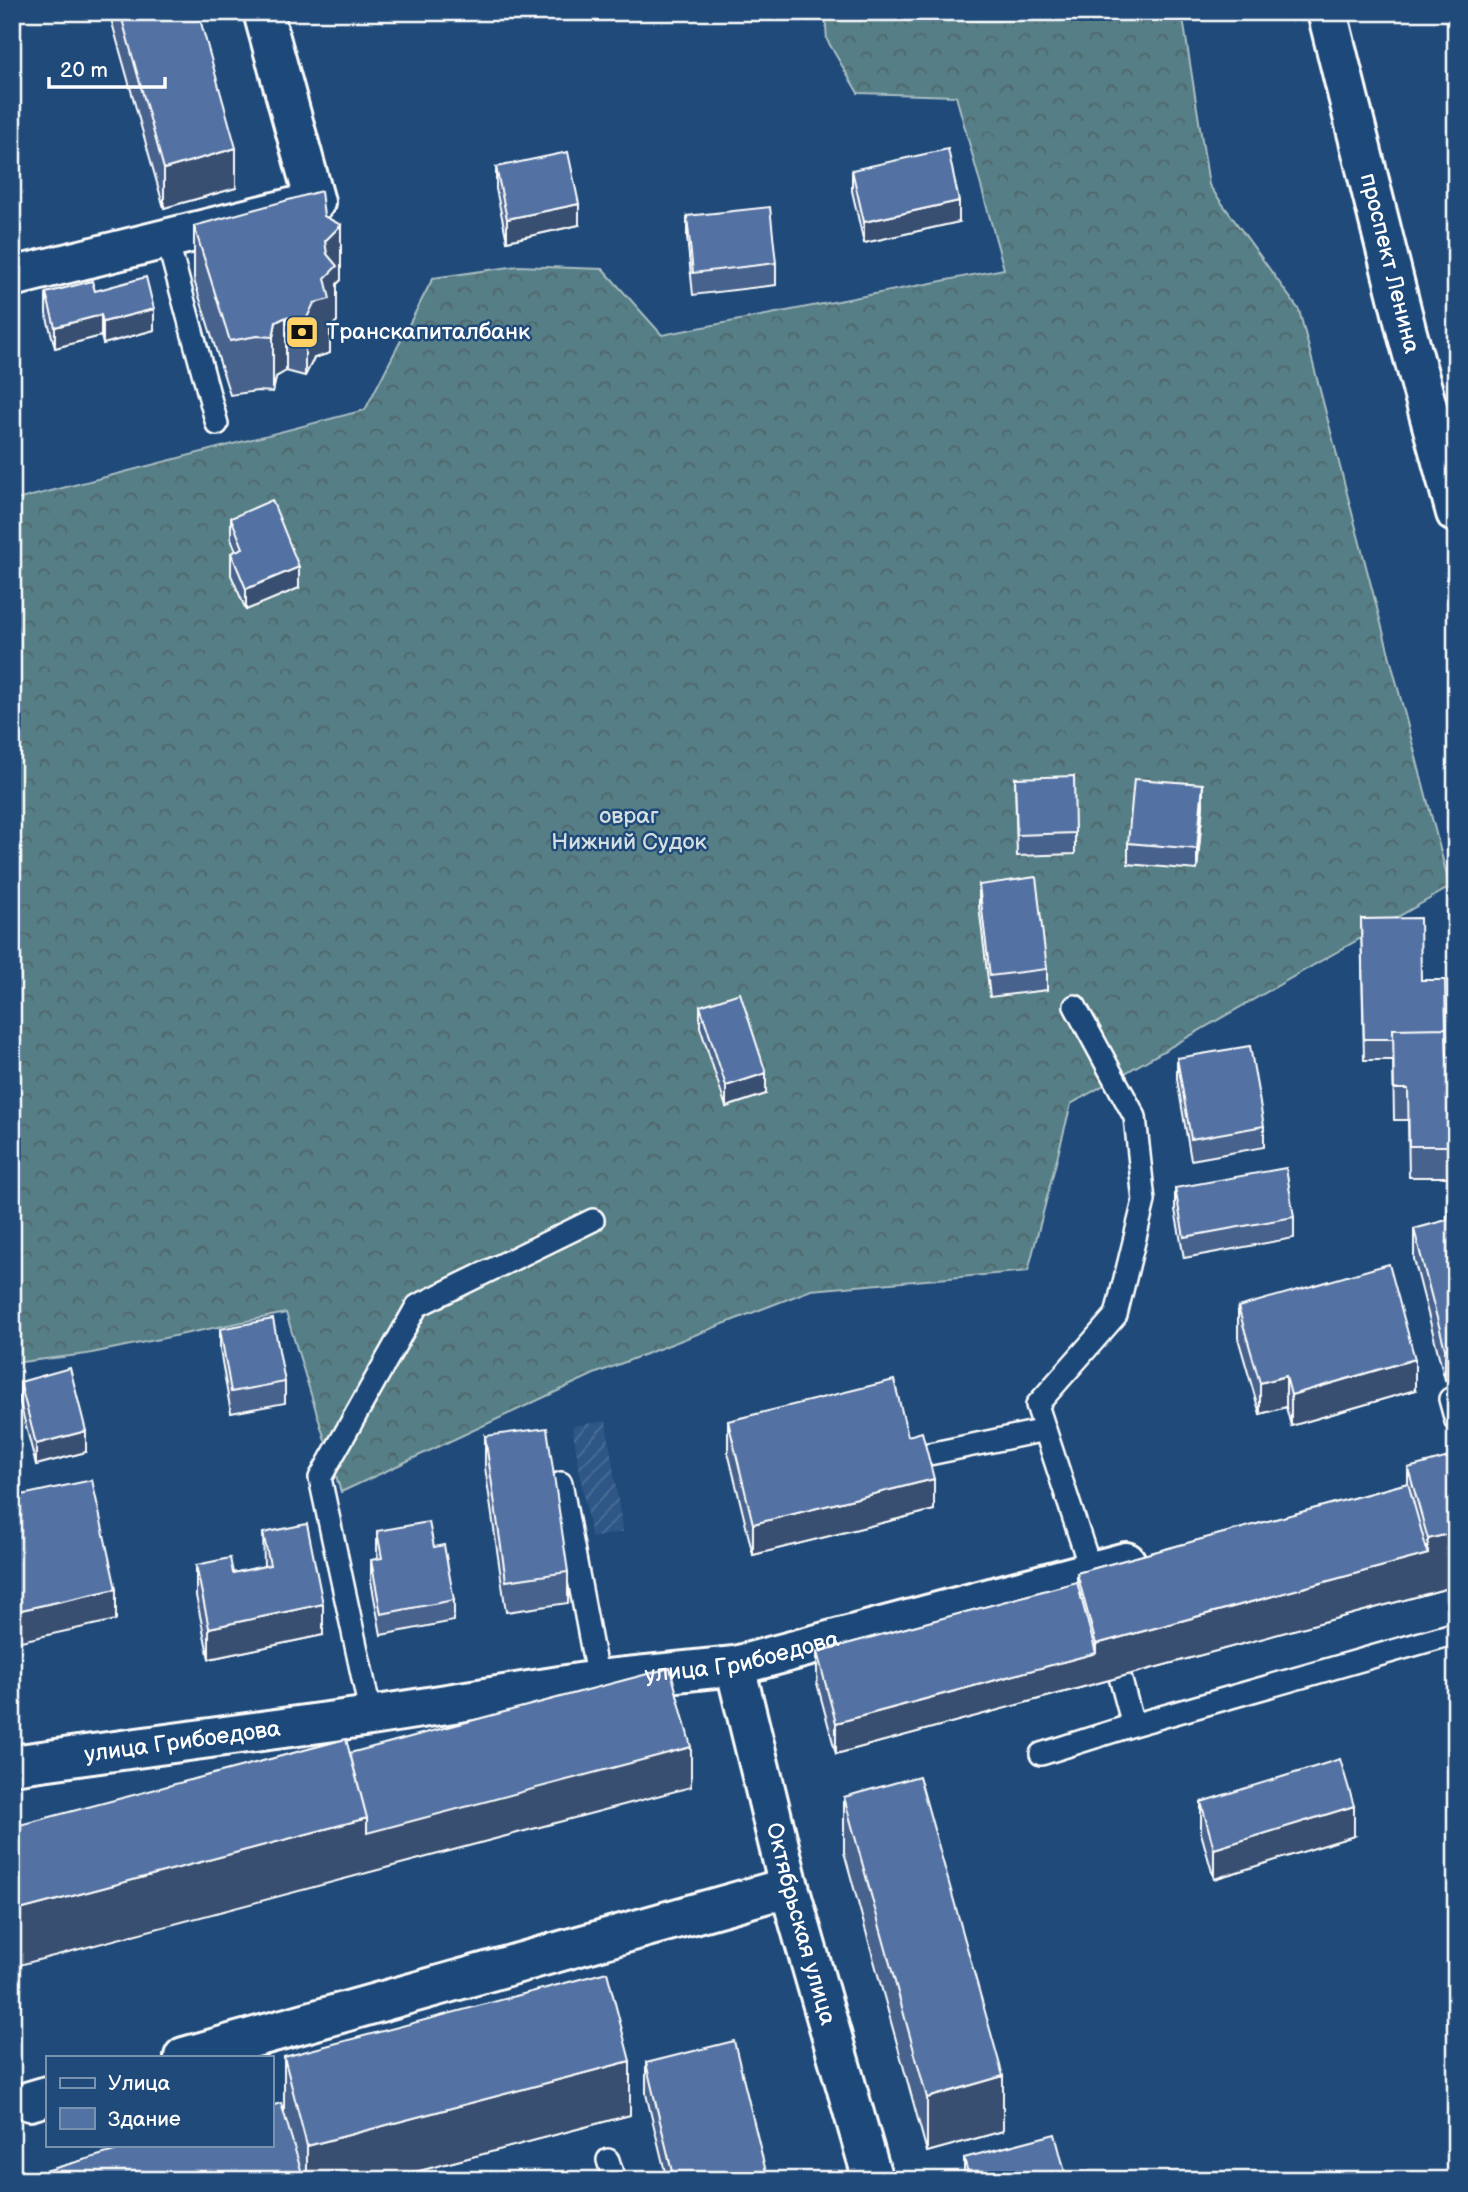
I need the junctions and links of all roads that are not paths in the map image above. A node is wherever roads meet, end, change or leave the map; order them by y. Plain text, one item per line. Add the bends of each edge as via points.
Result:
1 (263, 12) edge
2 (1327, 12) edge
3 (167, 239) junction
4 (12, 277) edge
5 (217, 424) dead end
6 (1456, 513) edge
7 (1075, 1006) dead end
8 (593, 1220) dead end
9 (1450, 1399) dead end
10 (1456, 1421) edge
11 (1045, 1430) junction
12 (883, 1464) edge
13 (561, 1483) dead end
14 (1157, 1554) edge
15 (1095, 1584) junction
16 (1456, 1633) edge
17 (1109, 1635) edge
18 (736, 1667) junction
19 (598, 1680) junction
20 (371, 1716) junction
21 (1133, 1725) junction
22 (1041, 1754) dead end
23 (12, 1765) edge
24 (789, 1887) junction
25 (188, 2056) edge
26 (873, 2180) edge

1 - 3 street via 315,202
2 - 6 street, проспект Ленина
3 - 4 street
3 - 5 lane
7 - 11 lane via 1135,1117 1144,1202 1116,1315 1037,1405
8 - 20 lane via 417,1306 320,1478
9 - 10 lane
11 - 12 lane
11 - 15 lane
13 - 19 lane
14 - 15 street, улица Грибоедова
15 - 18 street, улица Грибоедова
16 - 21 lane
17 - 21 lane
18 - 19 street, улица Грибоедова
18 - 24 street, Октябрьская улица
19 - 20 street, улица Грибоедова
20 - 23 street, улица Грибоедова
21 - 22 lane
24 - 25 street
24 - 26 street, Октябрьская улица

